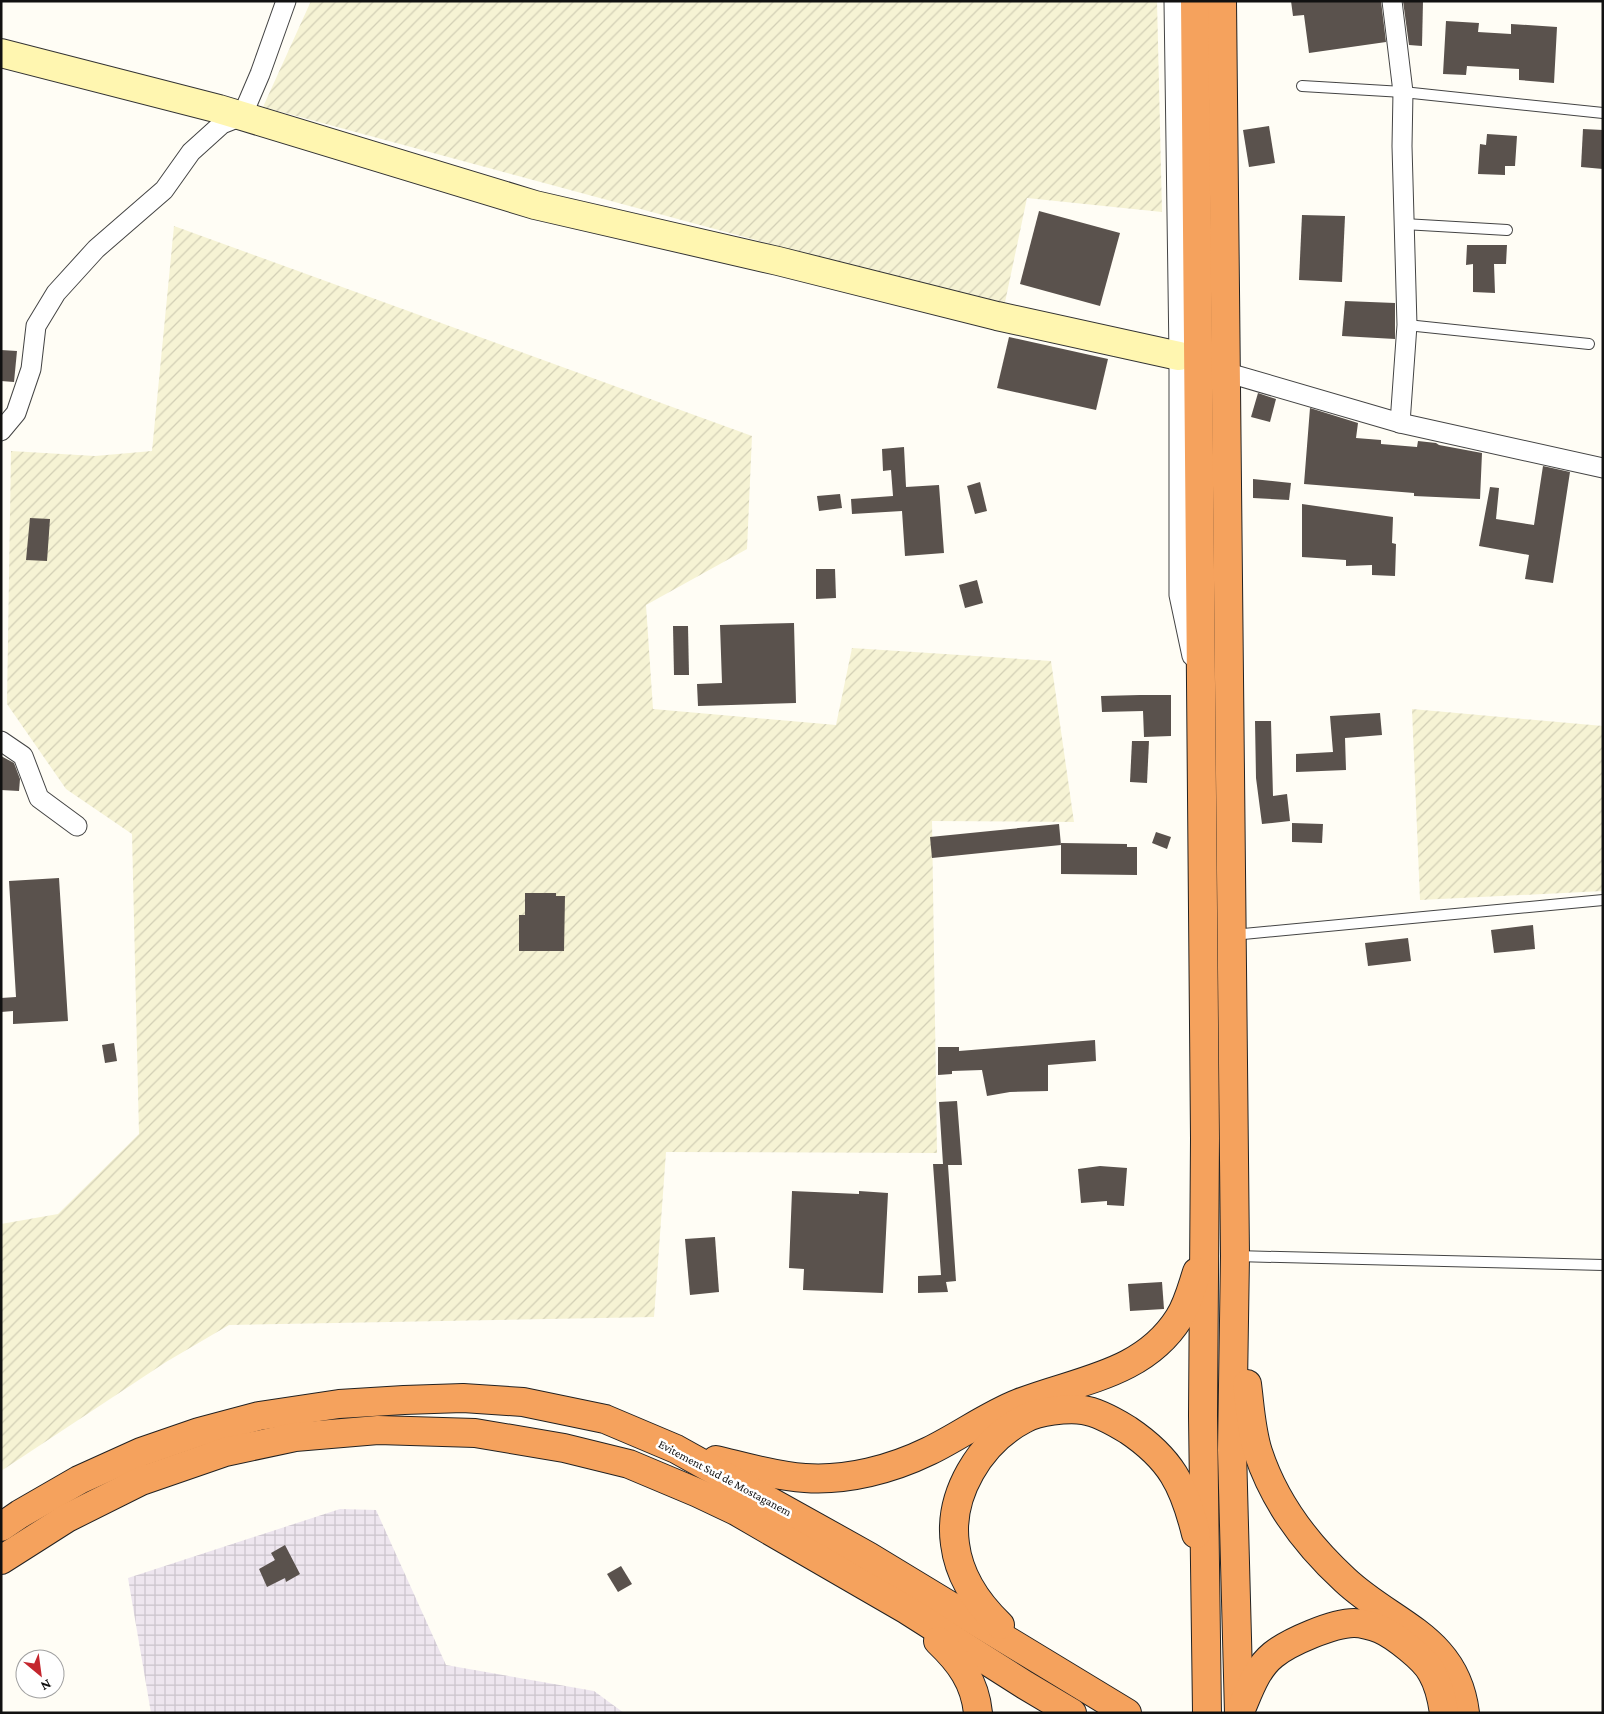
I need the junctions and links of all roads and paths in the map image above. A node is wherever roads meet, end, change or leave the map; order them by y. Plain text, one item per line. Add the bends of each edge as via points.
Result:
1 (286, 1) edge
2 (1174, 1) edge
3 (1195, 1) edge
4 (1222, 1) edge
5 (1392, 1) edge
6 (1, 53) edge
7 (1302, 86) dead end
8 (1403, 92) junction
9 (1603, 113) edge
10 (242, 116) junction
11 (1404, 224) junction
12 (1507, 230) dead end
13 (1407, 325) junction
14 (1589, 344) dead end
15 (1179, 356) junction
16 (1225, 372) junction
17 (1400, 423) junction
18 (1, 431) edge
19 (1603, 468) edge
20 (1201, 701) junction
21 (1, 741) edge
22 (77, 826) dead end
23 (1603, 900) edge
24 (1232, 935) junction
25 (1205, 1247) junction
26 (1603, 1265) edge
27 (1235, 1266) junction
28 (676, 1449) junction
29 (1, 1527) edge
30 (1, 1560) edge
31 (1205, 1574) junction
32 (907, 1610) junction
33 (1028, 1652) junction
34 (978, 1713) edge
35 (1072, 1713) edge
36 (1127, 1713) edge
37 (1207, 1713) edge
38 (1239, 1713) edge
39 (1444, 1713) edge
40 (1465, 1713) edge

1 - 10 street
2 - 15 street
3 - 20 highway
4 - 16 highway
5 - 8 street
6 - 10 main road
7 - 8 lane
8 - 9 lane
8 - 11 street
10 - 15 main road via 535,205 997,316
10 - 18 street via 222,124 191,152 164,190 96,249 56,293 36,326 31,369 16,413
11 - 12 lane
11 - 13 street
13 - 14 lane
13 - 17 street
15 - 20 street via 1179,596
16 - 17 street
16 - 24 highway
17 - 19 street
20 - 25 highway
21 - 22 street via 23,756 39,798
23 - 24 lane
24 - 27 highway
25 - 28 highway via 1180,1316 1166,1336 1146,1355 1091,1380 1018,1403 954,1439 907,1460 879,1470 830,1478 804,1478 747,1468
25 - 31 highway
26 - 27 lane
27 - 38 highway via 1232,1450
27 - 40 highway via 1251,1418 1258,1452 1275,1491 1298,1528 1334,1570 1435,1647 1452,1669
28 - 29 highway, Evitement Sud de Mostaganem via 605,1419 524,1402 462,1398 339,1404 259,1416 141,1452 79,1480
28 - 33 highway, Evitement Sud de Mostaganem via 868,1556
30 - 32 highway, Evitement Sud de Mostaganem via 67,1518 141,1481 225,1452 295,1437 378,1430 475,1433 564,1448 629,1464 736,1511
31 - 33 highway via 1192,1517 1180,1483 1166,1462 1144,1441 1114,1421 1084,1410 1055,1411 1025,1418 1000,1435 976,1462 960,1492 954,1519 960,1567 973,1595
31 - 37 highway
32 - 34 highway via 957,1659 969,1678
32 - 35 highway, Evitement Sud de Mostaganem
33 - 36 highway, Evitement Sud de Mostaganem
38 - 39 highway via 1256,1675 1272,1656 1322,1630 1354,1623 1380,1629 1408,1647 1431,1671 1442,1698

